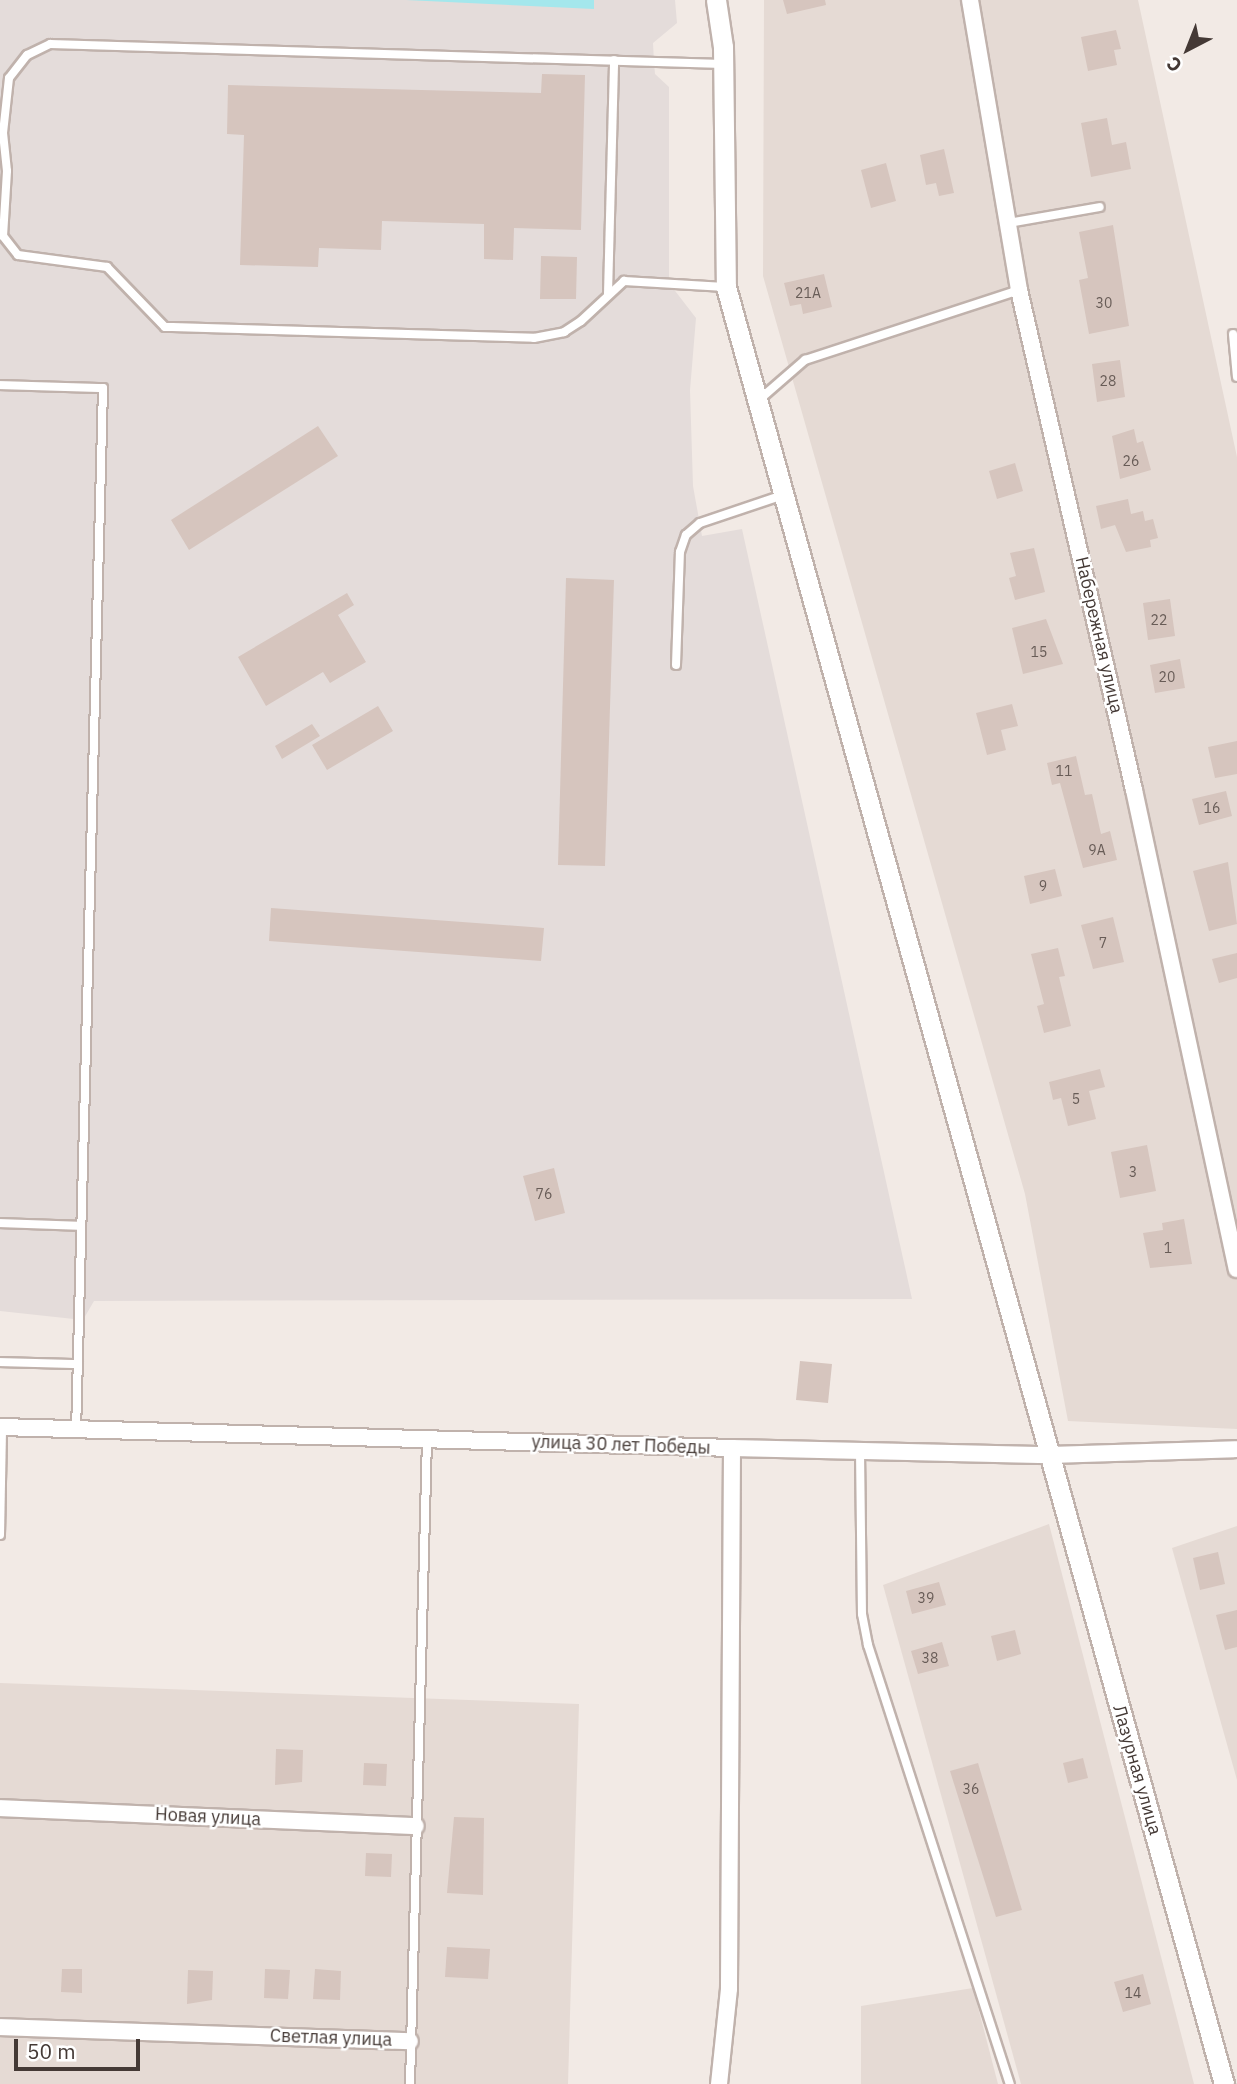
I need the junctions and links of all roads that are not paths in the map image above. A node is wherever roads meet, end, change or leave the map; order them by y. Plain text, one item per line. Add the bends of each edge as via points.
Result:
1 (716, 0) edge
2 (970, 0) edge
3 (614, 60) junction
4 (723, 64) junction
5 (1100, 207) dead end
6 (1008, 223) junction
7 (726, 288) junction
8 (1018, 290) junction
9 (608, 294) junction
10 (1233, 334) dead end
11 (1237, 377) edge
12 (0, 385) edge
13 (757, 401) junction
14 (783, 495) junction
15 (676, 665) dead end
16 (0, 1223) edge
17 (81, 1226) junction
18 (1237, 1269) edge
19 (0, 1362) edge
20 (78, 1364) junction
21 (1, 1427) edge
22 (76, 1430) junction
23 (427, 1439) junction
24 (732, 1448) junction
25 (1237, 1449) edge
26 (860, 1451) junction
27 (1050, 1455) junction
28 (0, 1535) edge
29 (0, 1808) edge
30 (415, 1826) junction
31 (0, 2027) edge
32 (410, 2040) junction
33 (410, 2084) edge
34 (719, 2084) edge
35 (1010, 2084) edge
36 (1224, 2084) edge

1 - 4 street, Лазурная улица
2 - 6 street, Набережная улица
3 - 4 lane
3 - 9 lane
3 - 9 lane via 50,44 26,55 12,72 3,133 7,171 3,236 10,250 18,255 107,267 165,327 534,338 564,331
4 - 7 street, Лазурная улица
5 - 6 lane
6 - 8 street, Набережная улица
7 - 9 lane via 624,281
7 - 13 street, Лазурная улица
8 - 13 lane via 805,360
8 - 18 street, Набережная улица via 1134,790
10 - 11 lane
12 - 17 lane via 103,388
13 - 14 street, Лазурная улица
14 - 15 lane via 700,523 686,535 680,552
14 - 27 street, Лазурная улица
16 - 17 lane
17 - 20 lane
19 - 20 lane
20 - 22 lane
21 - 22 street, улица 30 лет Победы
21 - 28 lane
22 - 23 street, улица 30 лет Победы
23 - 24 street, улица 30 лет Победы
23 - 30 lane
24 - 26 street
24 - 34 street, улица 30 лет Победы via 729,1989
25 - 27 street
26 - 27 street
26 - 35 lane via 862,1614 868,1645
27 - 36 street, Лазурная улица
29 - 30 street, Новая улица
30 - 32 lane
31 - 32 street, Светлая улица
32 - 33 lane

